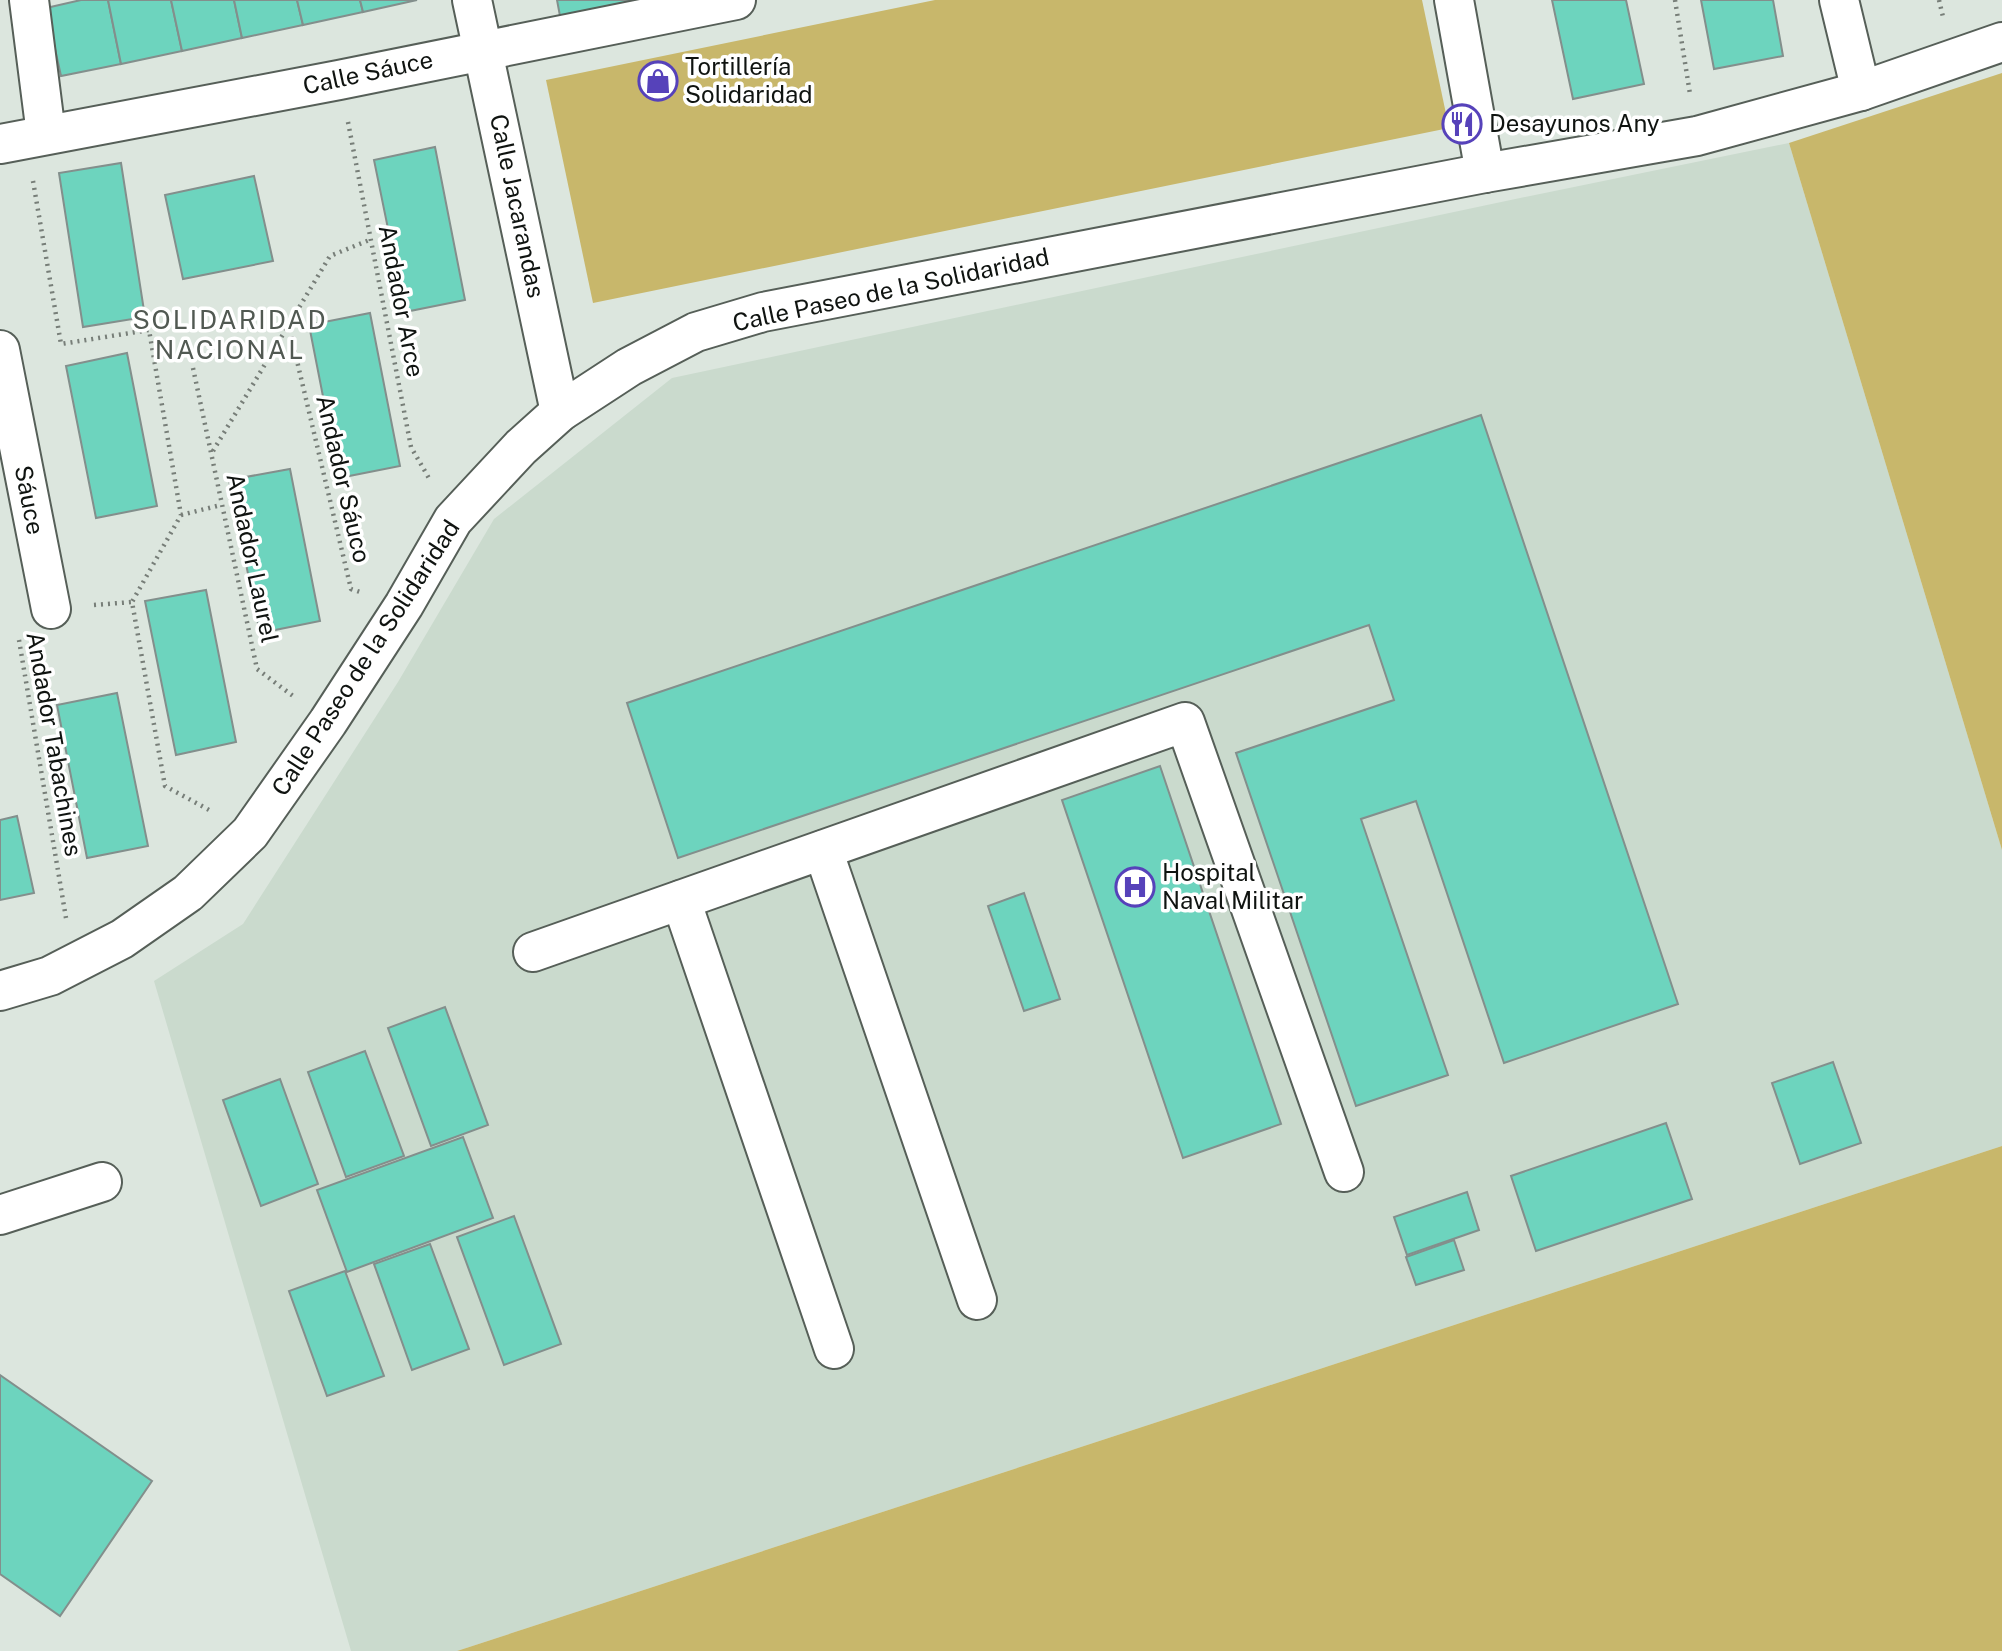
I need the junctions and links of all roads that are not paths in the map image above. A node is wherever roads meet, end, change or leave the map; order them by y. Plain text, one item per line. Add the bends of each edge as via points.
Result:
1 (29, 0) edge
2 (472, 0) edge
3 (736, 0) edge
4 (1454, 0) edge
5 (1839, 0) edge
6 (2002, 41) edge
7 (484, 49) junction
8 (1861, 91) junction
9 (24, 139) edge
10 (1485, 173) junction
11 (0, 350) edge
12 (560, 412) junction
13 (51, 609) dead end
14 (823, 850) junction
15 (681, 900) junction
16 (533, 952) dead end
17 (0, 991) edge
18 (1343, 1172) dead end
19 (102, 1182) dead end
20 (0, 1215) edge
21 (977, 1300) dead end
22 (834, 1349) dead end

1 - 9 street
2 - 7 street, Calle Jacarandas
3 - 7 street, Calle Sáuce
4 - 10 street
5 - 8 street
6 - 8 street, Calle Paseo de la Solidaridad
7 - 9 street, Calle Sáuce
7 - 12 street, Calle Jacarandas
8 - 10 street, Calle Paseo de la Solidaridad via 1697,136
10 - 12 street, Calle Paseo de la Solidaridad via 763,312 696,332 629,367
11 - 13 street, Sáuce
12 - 17 street, Calle Paseo de la Solidaridad via 453,520 404,605 250,833 188,893 122,939 50,976
14 - 15 street
14 - 18 street via 1185,722
14 - 21 street
15 - 16 street
15 - 22 street
19 - 20 street

